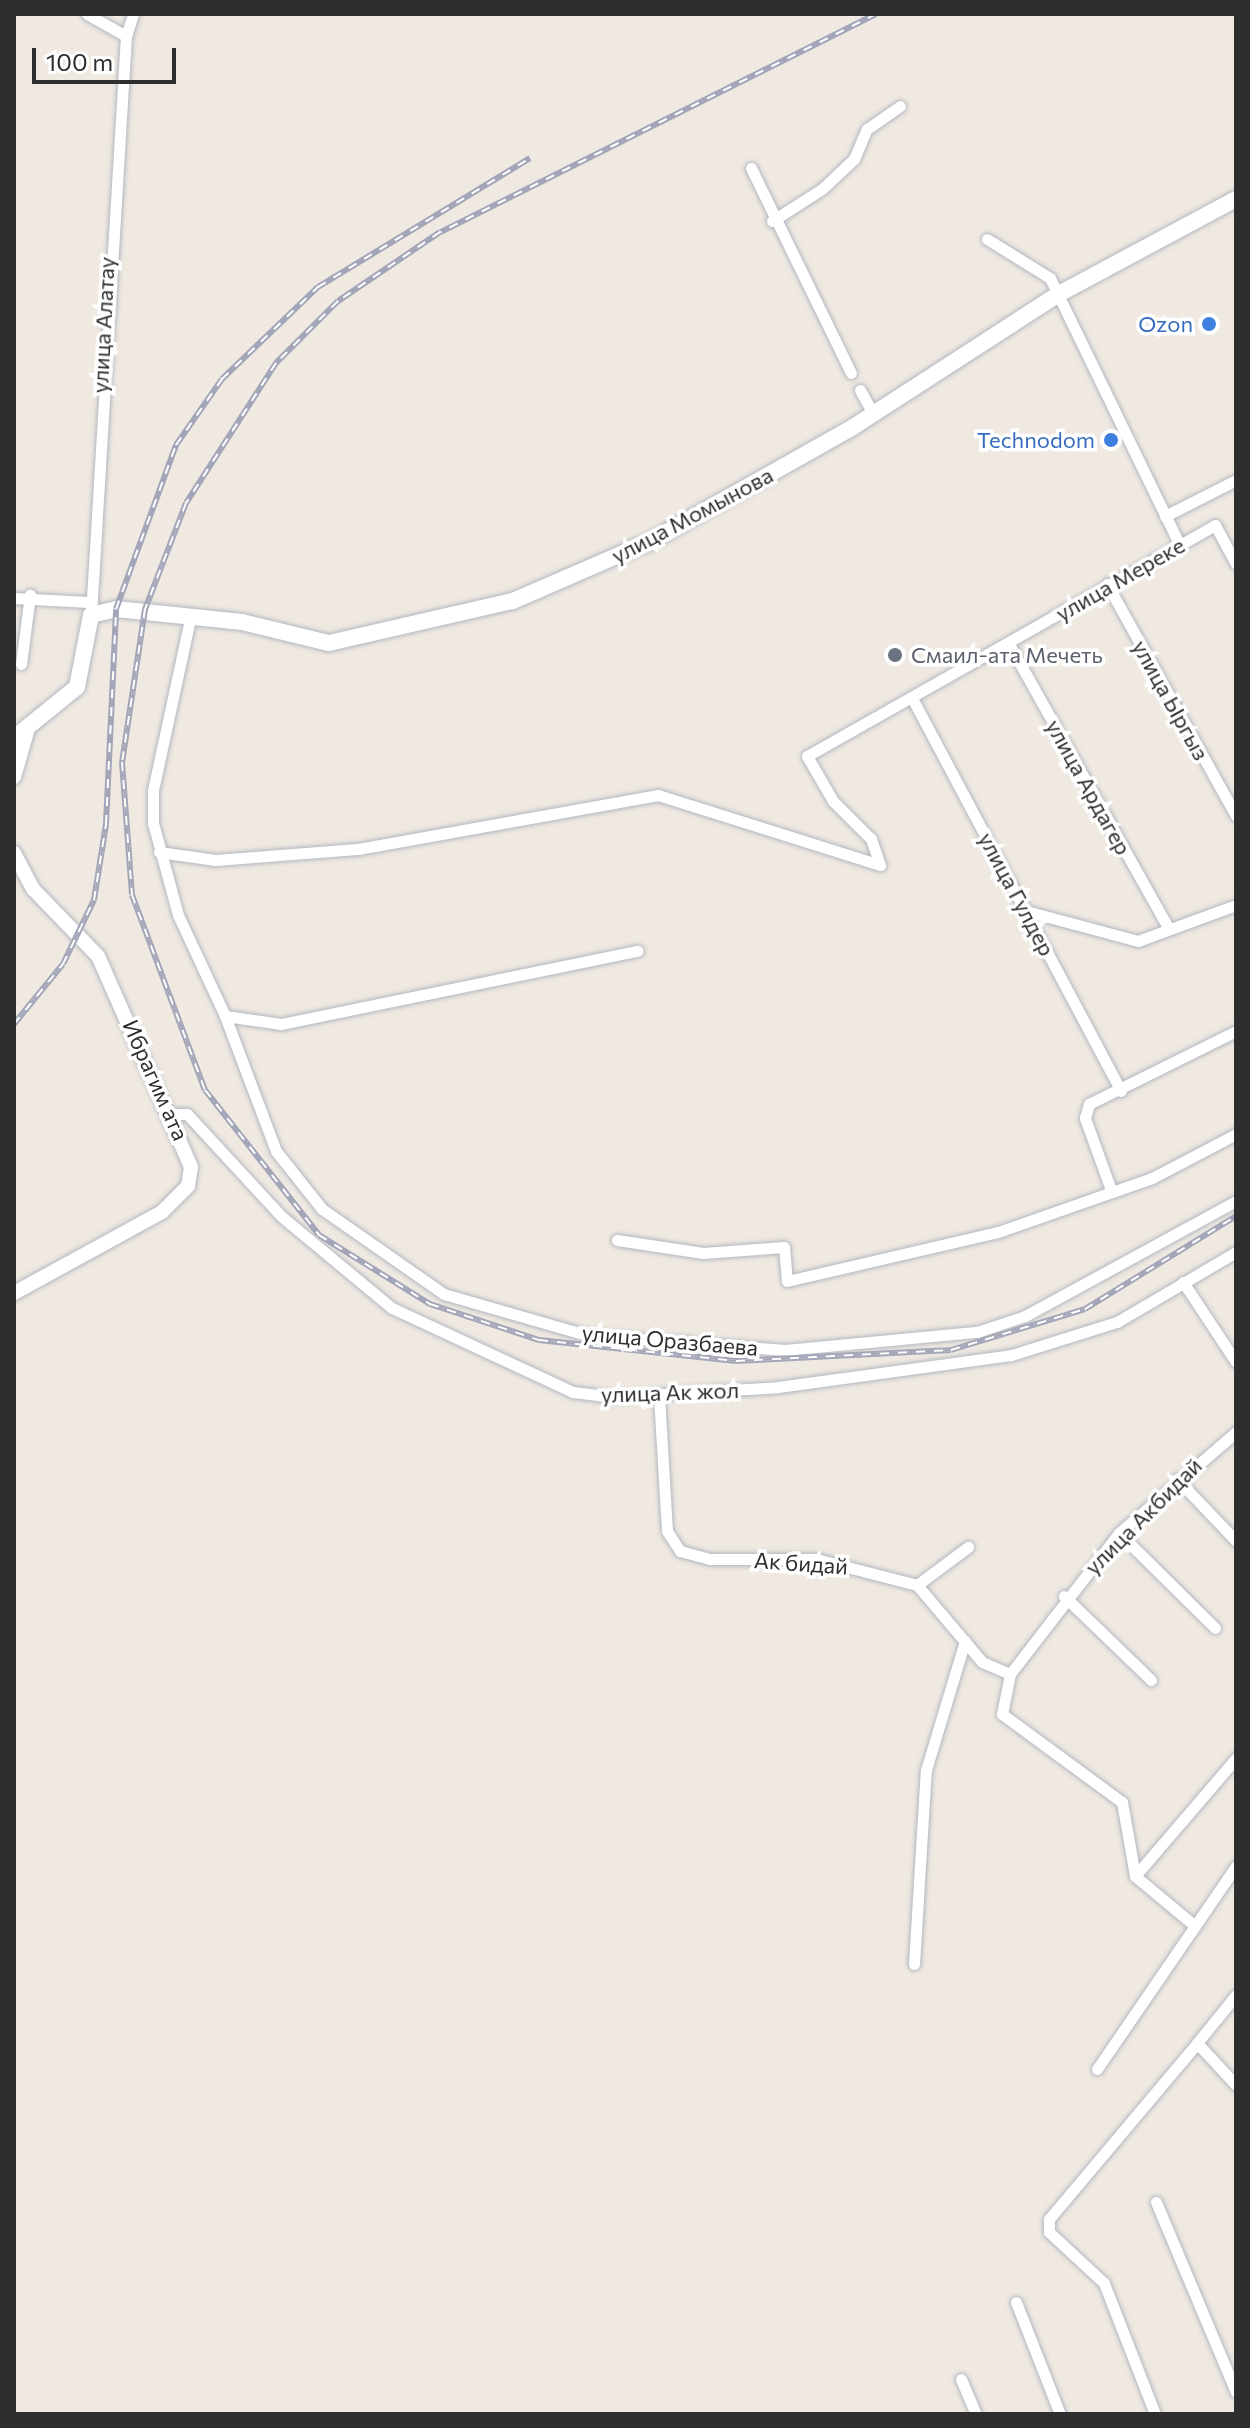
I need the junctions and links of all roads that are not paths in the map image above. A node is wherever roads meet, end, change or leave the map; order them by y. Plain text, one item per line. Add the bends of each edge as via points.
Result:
1 (87, 14) edge
2 (133, 14) edge
3 (126, 36) junction
4 (900, 106) dead end
5 (751, 168) dead end
6 (1236, 199) edge
7 (772, 221) junction
8 (987, 239) dead end
9 (1057, 295) junction
10 (851, 373) dead end
11 (860, 390) dead end
12 (873, 413) junction
13 (1236, 480) edge
14 (1165, 516) junction
15 (1179, 544) junction
16 (1236, 564) edge
17 (1107, 584) junction
18 (30, 595) junction
19 (14, 598) edge
20 (90, 608) junction
21 (190, 619) junction
22 (1009, 644) junction
23 (21, 664) dead end
24 (912, 698) junction
25 (20, 735) edge
26 (14, 777) edge
27 (1236, 816) edge
28 (159, 852) junction
29 (14, 853) edge
30 (1236, 905) edge
31 (1026, 911) junction
32 (1169, 929) junction
33 (638, 951) dead end
34 (225, 1016) junction
35 (1236, 1031) edge
36 (1121, 1091) junction
37 (174, 1114) junction
38 (1236, 1134) edge
39 (1111, 1190) junction
40 (1236, 1201) edge
41 (617, 1240) dead end
42 (1236, 1252) edge
43 (1183, 1282) junction
44 (14, 1293) edge
45 (1236, 1362) edge
46 (659, 1396) junction
47 (1236, 1432) edge
48 (1177, 1479) junction
49 (1119, 1533) junction
50 (1236, 1541) edge
51 (968, 1547) dead end
52 (917, 1585) junction
53 (1064, 1596) junction
54 (1215, 1628) dead end
55 (965, 1641) junction
56 (1010, 1674) junction
57 (1151, 1680) dead end
58 (1236, 1758) edge
59 (1236, 1866) edge
60 (1135, 1876) junction
61 (1195, 1926) junction
62 (914, 1964) dead end
63 (1236, 1995) edge
64 (1197, 2043) junction
65 (1097, 2069) dead end
66 (1236, 2085) edge
67 (1156, 2202) dead end
68 (1016, 2302) dead end
69 (961, 2379) dead end
70 (1236, 2392) edge
71 (976, 2414) edge
72 (1060, 2414) edge
73 (1155, 2414) edge

1 - 3 street
2 - 3 street, улица Алатау
3 - 20 street, улица Алатау
4 - 7 street via 867,129 854,159 822,189
5 - 7 street
6 - 9 main road, улица Момынова
7 - 10 street
8 - 9 street via 1041,268
9 - 12 main road, улица Момынова
9 - 14 street
11 - 12 street
12 - 21 main road, улица Момынова via 651,541 513,601 329,643 293,631
13 - 14 street
14 - 15 street
15 - 16 street, улица Мереке via 1215,525
15 - 17 street, улица Мереке
17 - 22 street, улица Мереке
17 - 27 street, улица Ыргыз
18 - 19 street
18 - 20 street
18 - 23 street
20 - 21 main road, улица Момынова
20 - 25 main road via 77,687
21 - 28 street, улица Оразбаева via 153,790
22 - 24 street, улица Мереке
22 - 32 street, улица Ардагер
24 - 28 street, улица Мереке via 807,756 833,801 871,839 880,865 658,795 358,849 215,860
24 - 31 street, улица Гулдер
25 - 26 street
28 - 34 street, улица Оразбаева via 178,915
29 - 37 street, Ибрагим ата via 33,889 98,956
30 - 32 street
31 - 32 street via 1121,941
31 - 36 street, улица Гулдер
33 - 34 street via 281,1024
34 - 40 street, улица Оразбаева via 276,1151 322,1209 444,1294 586,1335 785,1350 977,1332 1025,1316
35 - 36 street
36 - 39 street via 1089,1104 1085,1118
37 - 44 street, Ибрагим ата via 191,1167 188,1186 162,1212
37 - 46 street, улица Ак жол via 187,1114 281,1216 392,1308 573,1392
38 - 39 street
39 - 41 street via 998,1232 787,1281 784,1247 703,1253
42 - 43 street, улица Ак жол
43 - 45 street
43 - 46 street, улица Ак жол via 1077,1340 1011,1355
46 - 52 street, Ак бидай via 667,1531 680,1551 710,1559 816,1559
47 - 48 street, улица Акбидай
48 - 49 street, улица Акбидай
48 - 50 street
49 - 53 street, улица Акбидай
49 - 54 street
51 - 52 street
52 - 55 street
53 - 56 street, улица Акбидай
53 - 57 street
55 - 56 street via 982,1662
55 - 62 street via 926,1770
56 - 60 street via 1005,1718 1122,1802 1133,1829
58 - 60 street
59 - 61 street
60 - 61 street
61 - 65 street
63 - 64 street
64 - 66 street
64 - 73 street via 1049,2219 1049,2232 1104,2283
67 - 70 street
68 - 72 street
69 - 71 street

